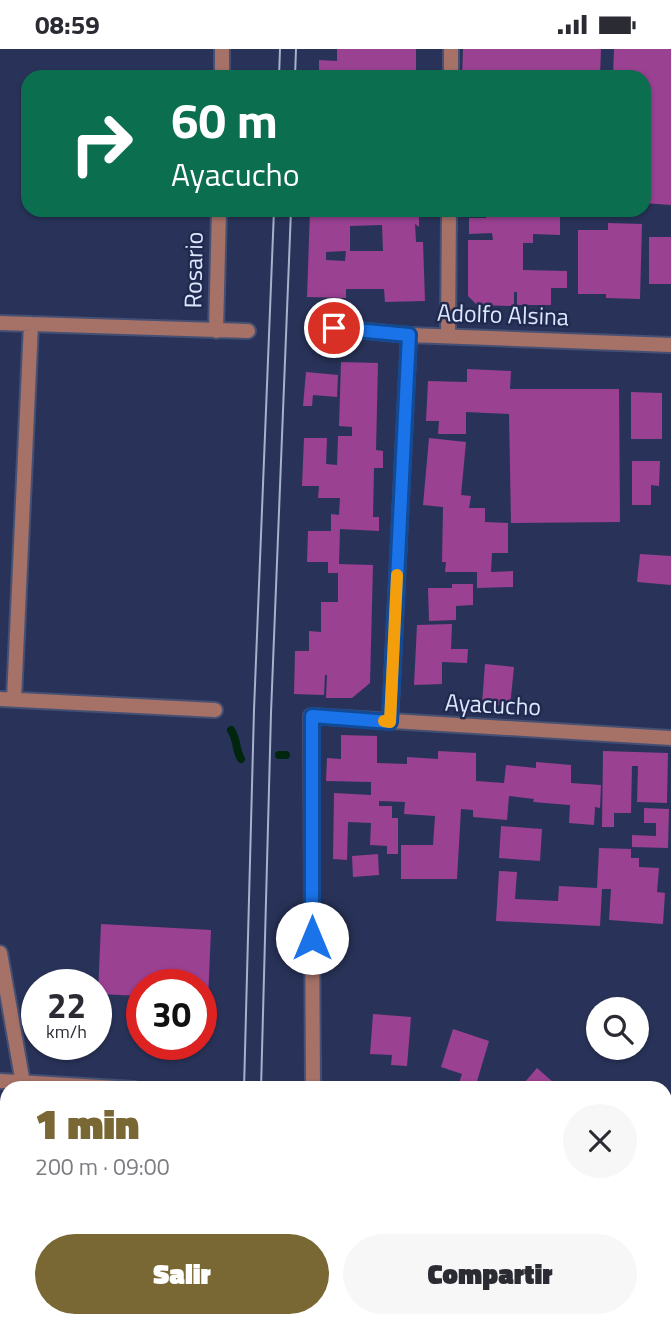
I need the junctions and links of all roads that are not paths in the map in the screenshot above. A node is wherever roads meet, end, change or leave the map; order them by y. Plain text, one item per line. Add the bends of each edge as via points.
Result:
1 (222, 49) edge
2 (451, 49) edge
3 (222, 70) edge
4 (451, 70) edge
5 (219, 217) edge
6 (449, 217) edge
7 (0, 323) edge
8 (31, 324) junction
9 (334, 328) dead end
10 (216, 331) junction
11 (248, 331) dead end
12 (409, 335) junction
13 (448, 336) junction
14 (671, 345) edge
15 (7, 699) edge
16 (215, 710) dead end
17 (390, 722) junction
18 (671, 738) edge
19 (0, 953) edge
20 (23, 1081) edge
21 (313, 1081) edge

1 - 3 street
2 - 4 street
5 - 10 street, Rosario
6 - 13 street
7 - 8 street
8 - 10 street
8 - 15 street
9 - 12 street, Adolfo Alsina
10 - 11 street
12 - 13 street, Adolfo Alsina
12 - 17 street
13 - 14 street, Adolfo Alsina
15 - 16 street
17 - 18 street, Ayacucho
17 - 21 street, Ayacucho via 312,716
19 - 20 street

